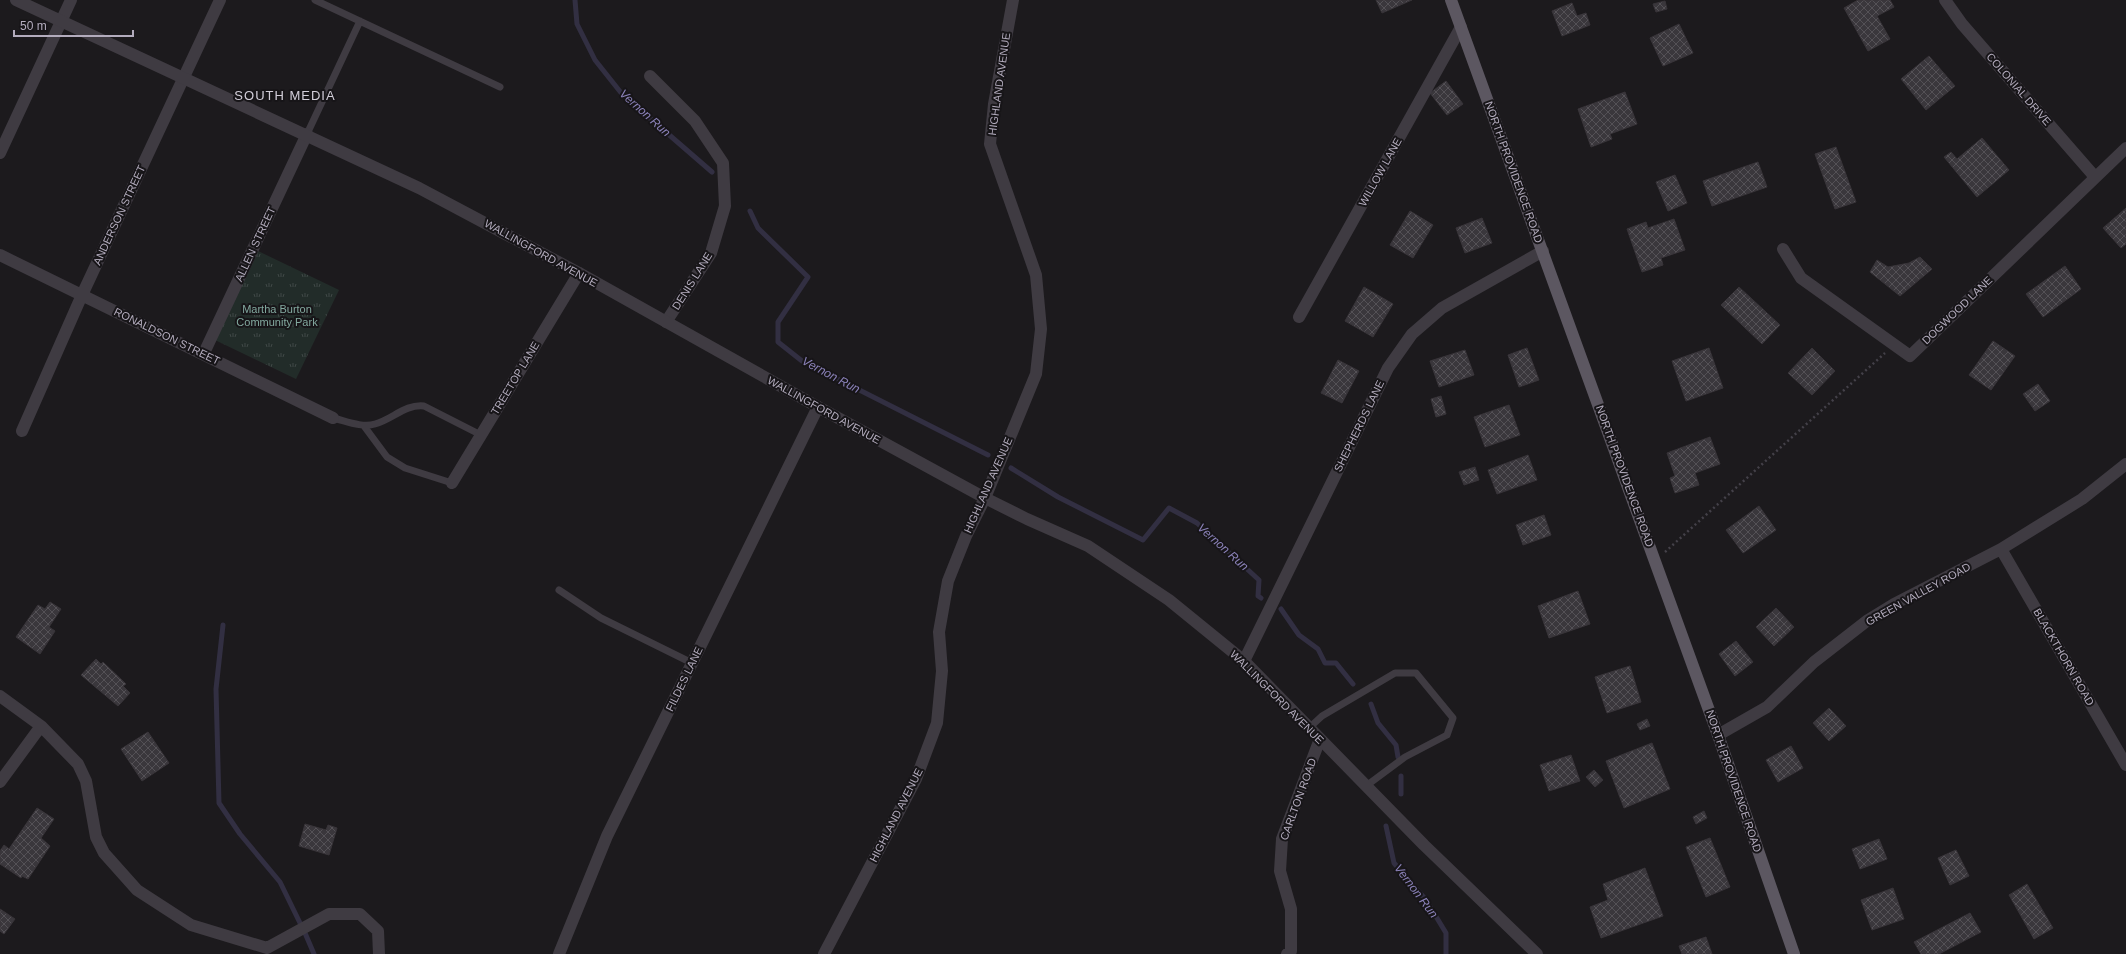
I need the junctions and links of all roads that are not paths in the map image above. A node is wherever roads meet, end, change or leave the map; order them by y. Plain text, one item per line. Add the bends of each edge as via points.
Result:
1 (16, 0) edge
2 (71, 0) edge
3 (220, 0) edge
4 (315, 0) edge
5 (1451, 0) edge
6 (1945, 0) edge
7 (1010, 1) edge
8 (61, 21) junction
9 (360, 21) junction
10 (1461, 27) junction
11 (183, 76) junction
12 (650, 76) dead end
13 (500, 87) dead end
14 (307, 134) junction
15 (2126, 148) edge
16 (0, 154) edge
17 (2095, 177) junction
18 (1783, 249) dead end
19 (1543, 251) junction
20 (0, 255) edge
21 (579, 273) junction
22 (82, 295) junction
23 (1299, 317) dead end
24 (666, 322) junction
25 (204, 353) junction
26 (818, 407) junction
27 (332, 418) joint
28 (364, 426) junction
29 (22, 431) dead end
30 (481, 435) junction
31 (2126, 464) edge
32 (452, 483) joint
33 (985, 498) junction
34 (2001, 549) junction
35 (559, 590) dead end
36 (1244, 661) junction
37 (692, 663) junction
38 (0, 696) edge
39 (41, 726) junction
40 (1309, 728) junction
41 (1718, 735) junction
42 (1320, 739) junction
43 (2126, 765) edge
44 (0, 782) edge
45 (1366, 786) junction
46 (267, 951) edge
47 (379, 954) edge
48 (559, 954) edge
49 (824, 954) edge
50 (1287, 954) edge
51 (1537, 954) edge
52 (1794, 954) edge

1 - 8 street, WALLINGFORD AVENUE
2 - 8 street
3 - 11 street, ANDERSON STREET
4 - 9 lane
5 - 10 main road, NORTH PROVIDENCE ROAD
6 - 17 street, COLONIAL DRIVE via 1962,24
7 - 33 street, HIGHLAND AVENUE via 990,144 1036,275 1041,329 1036,374
8 - 11 street, WALLINGFORD AVENUE
8 - 16 street
9 - 13 lane
9 - 14 lane
10 - 19 main road, NORTH PROVIDENCE ROAD
10 - 23 street, WILLOW LANE
11 - 14 street, WALLINGFORD AVENUE
11 - 22 street, ANDERSON STREET
12 - 24 street, DENIS LANE via 695,121 723,163 725,206 711,253
14 - 21 street, WALLINGFORD AVENUE via 419,188
14 - 25 street, ALLEN STREET
15 - 17 street, DOGWOOD LANE
17 - 18 street, DOGWOOD LANE via 1910,356 1801,278
19 - 36 street, SHEPHERDS LANE via 1442,308 1408,339 1388,368
19 - 41 main road, NORTH PROVIDENCE ROAD
20 - 22 street, RONALDSON STREET
21 - 24 street, WALLINGFORD AVENUE
21 - 30 street, TREETOP LANE
22 - 25 street, RONALDSON STREET
22 - 29 street, ANDERSON STREET
24 - 26 street, WALLINGFORD AVENUE
25 - 27 street, RONALDSON STREET
26 - 33 street, WALLINGFORD AVENUE
26 - 37 street, FILDES LANE
27 - 28 lane
28 - 30 lane via 376,424 414,405 424,406
28 - 32 lane via 386,457 405,468
30 - 32 street, TREETOP LANE
31 - 34 street, GREEN VALLEY ROAD via 2082,499
33 - 36 street, WALLINGFORD AVENUE via 1088,546 1169,600
33 - 49 street, HIGHLAND AVENUE via 948,581 939,632 942,671 937,723 916,779
34 - 41 street, GREEN VALLEY ROAD via 1868,620 1814,662 1767,706
34 - 43 street, BLACKTHORN ROAD
35 - 37 lane via 601,618
36 - 40 street, WALLINGFORD AVENUE
37 - 48 street, FILDES LANE via 607,836
38 - 39 street
39 - 44 street
39 - 46 street via 78,764 86,781 96,838 104,853 137,890 191,924
40 - 42 street, WALLINGFORD AVENUE
40 - 45 lane via 1322,716 1395,673 1416,673 1453,718 1446,735 1405,757
41 - 52 main road, NORTH PROVIDENCE ROAD
42 - 45 street, WALLINGFORD AVENUE
42 - 50 street, CARLTON ROAD via 1282,839 1280,870 1291,909 1291,951
45 - 51 street, WALLINGFORD AVENUE
46 - 47 street via 329,914 360,914 378,931

